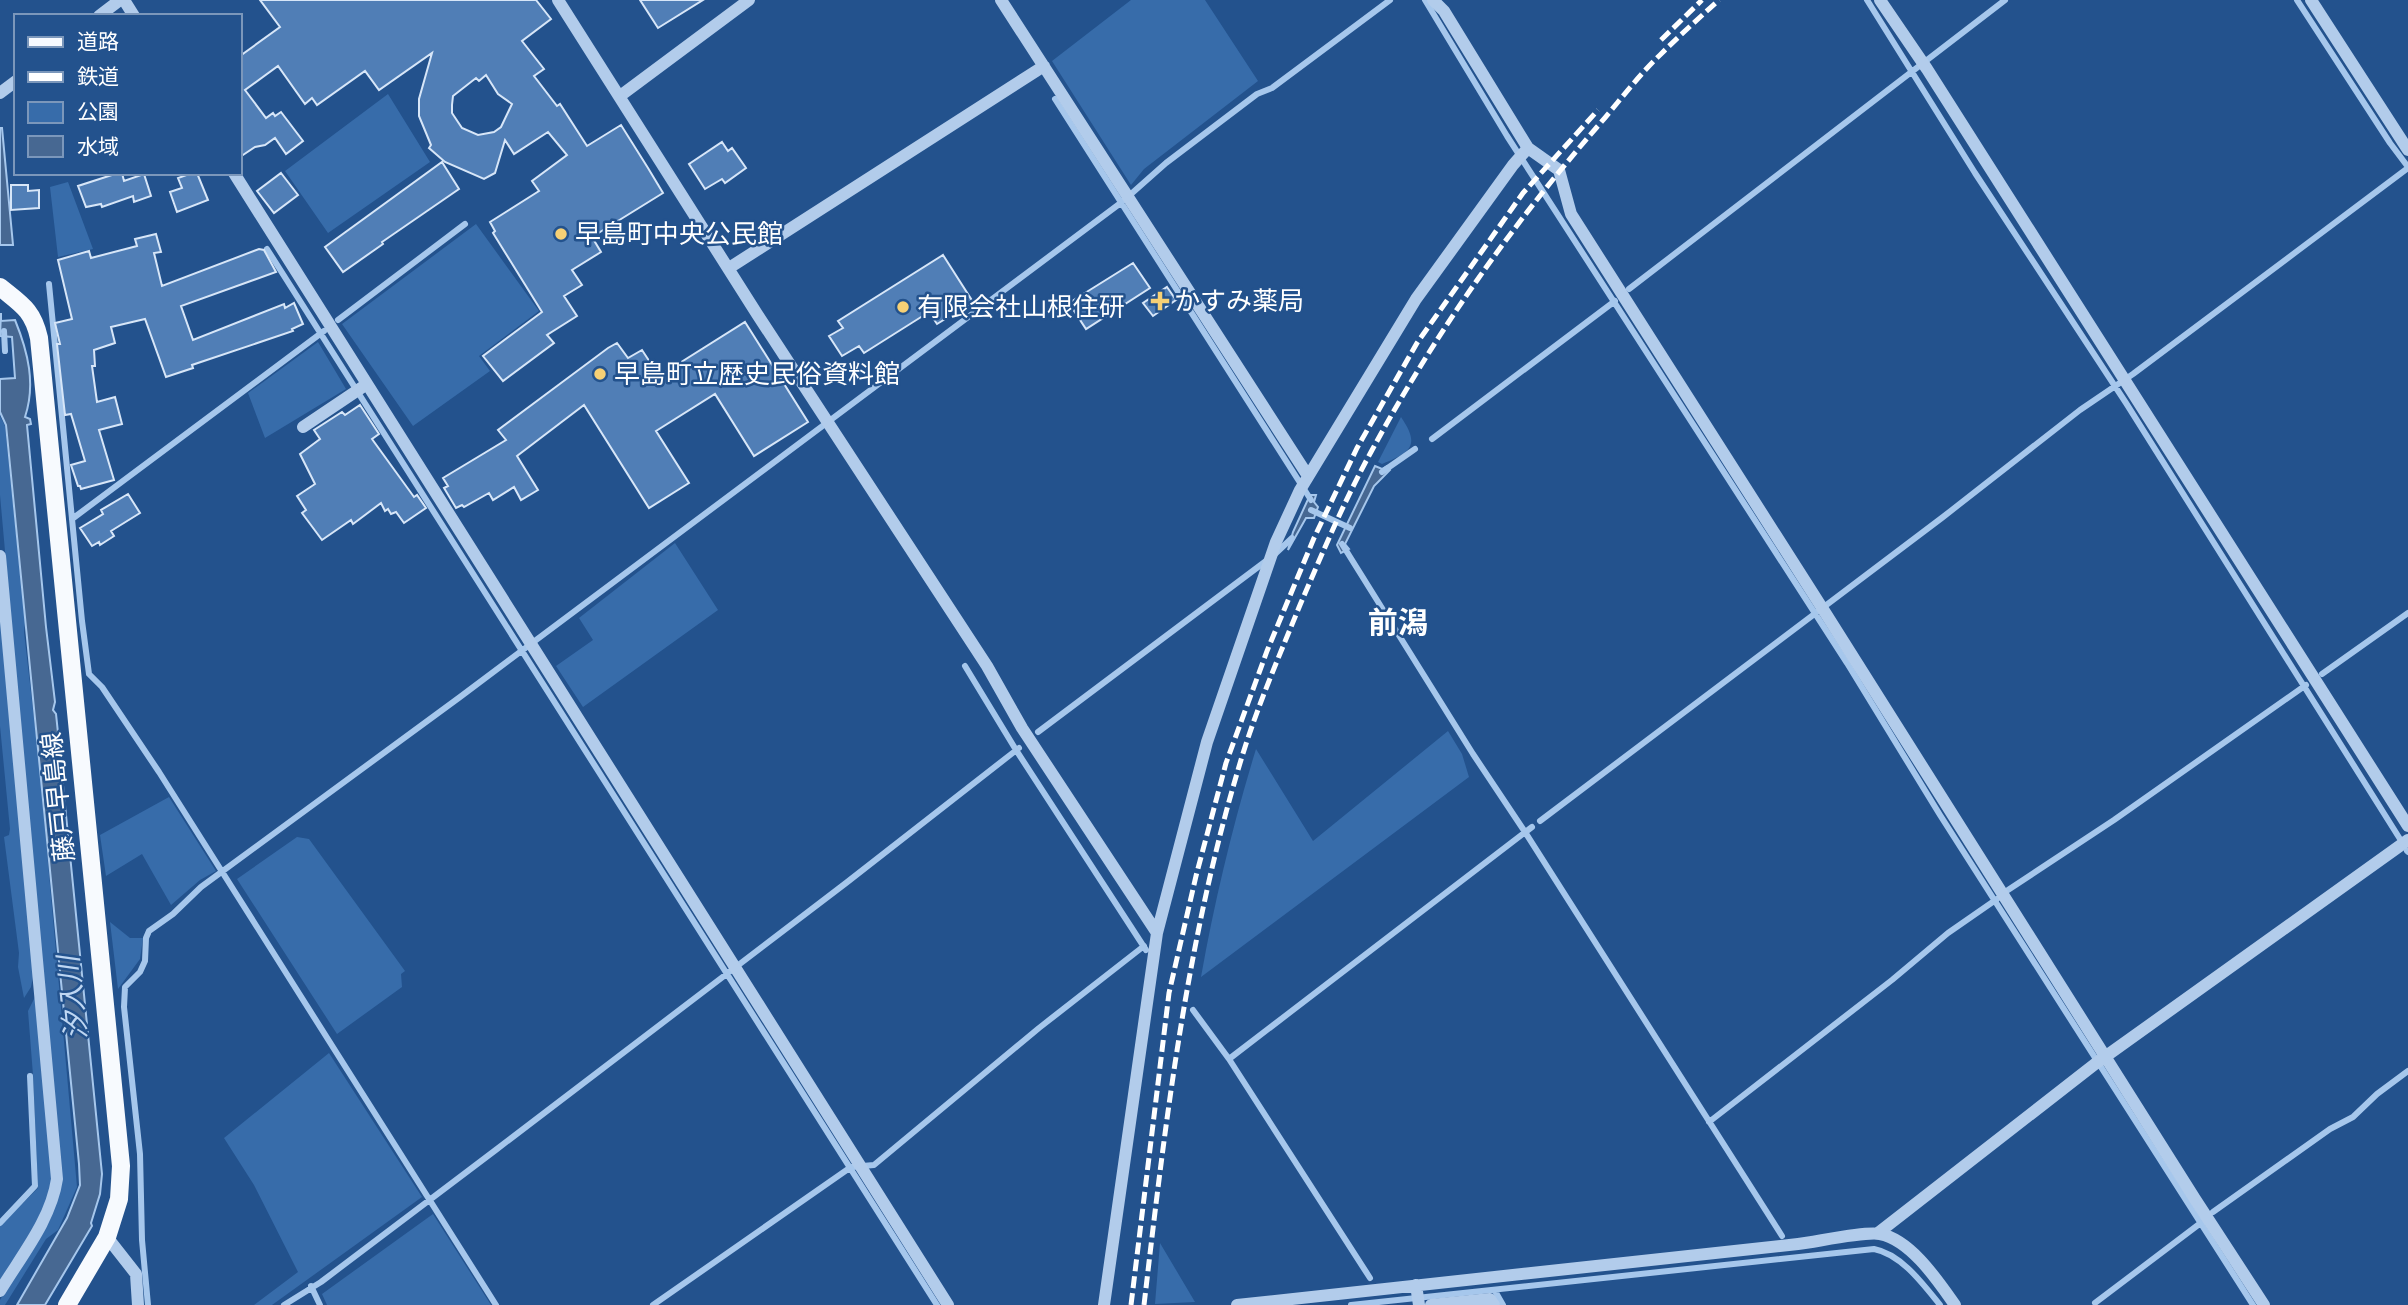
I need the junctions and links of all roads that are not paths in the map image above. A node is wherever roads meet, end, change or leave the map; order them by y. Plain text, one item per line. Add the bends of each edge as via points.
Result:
1 (122, 0) edge
2 (558, 0) edge
3 (749, 0) edge
4 (1001, 0) edge
5 (1433, 0) edge
6 (1880, 0) edge
7 (2311, 0) edge
8 (102, 14) edge
9 (1044, 66) junction
10 (14, 82) edge
11 (0, 93) edge
12 (620, 96) junction
13 (1526, 150) junction
14 (2408, 150) edge
15 (235, 175) edge
16 (729, 268) junction
17 (0, 287) edge
18 (359, 389) junction
19 (303, 427) dead end
20 (1304, 482) junction
21 (0, 556) edge
22 (2408, 826) edge
23 (2408, 840) edge
24 (1157, 933) junction
25 (2100, 1059) junction
26 (1878, 1233) junction
27 (107, 1237) junction
28 (1417, 1288) junction
29 (0, 1291) edge
30 (1485, 1293) edge
31 (1346, 1299) edge
32 (1299, 1302) edge
33 (67, 1305) edge
34 (138, 1305) edge
35 (948, 1305) edge
36 (1104, 1305) edge
37 (1237, 1305) edge
38 (1423, 1305) edge
39 (1955, 1305) edge
40 (2264, 1305) edge

1 - 8 street
2 - 12 street
3 - 12 street
4 - 9 street
5 - 13 street via 1444,11
6 - 22 street
7 - 14 street
9 - 16 street
9 - 20 street
10 - 11 street
12 - 16 street
13 - 20 street via 1416,299
13 - 25 street via 1559,170 1571,214 1819,602
15 - 18 street
16 - 24 street
17 - 27 main road, 藤戸早島線 via 26,308 38,338 121,1166 119,1199
18 - 19 street
18 - 35 street via 531,644
20 - 24 street via 1276,542 1207,742
21 - 29 street via 57,1179 48,1211
23 - 25 street
24 - 36 street
25 - 26 street
25 - 40 street
26 - 30 street
26 - 39 street via 1900,1240
27 - 33 main road, 藤戸早島線
27 - 34 street via 136,1275
28 - 30 street
28 - 31 street
28 - 38 street
30 - 38 street
31 - 32 street
32 - 37 street

